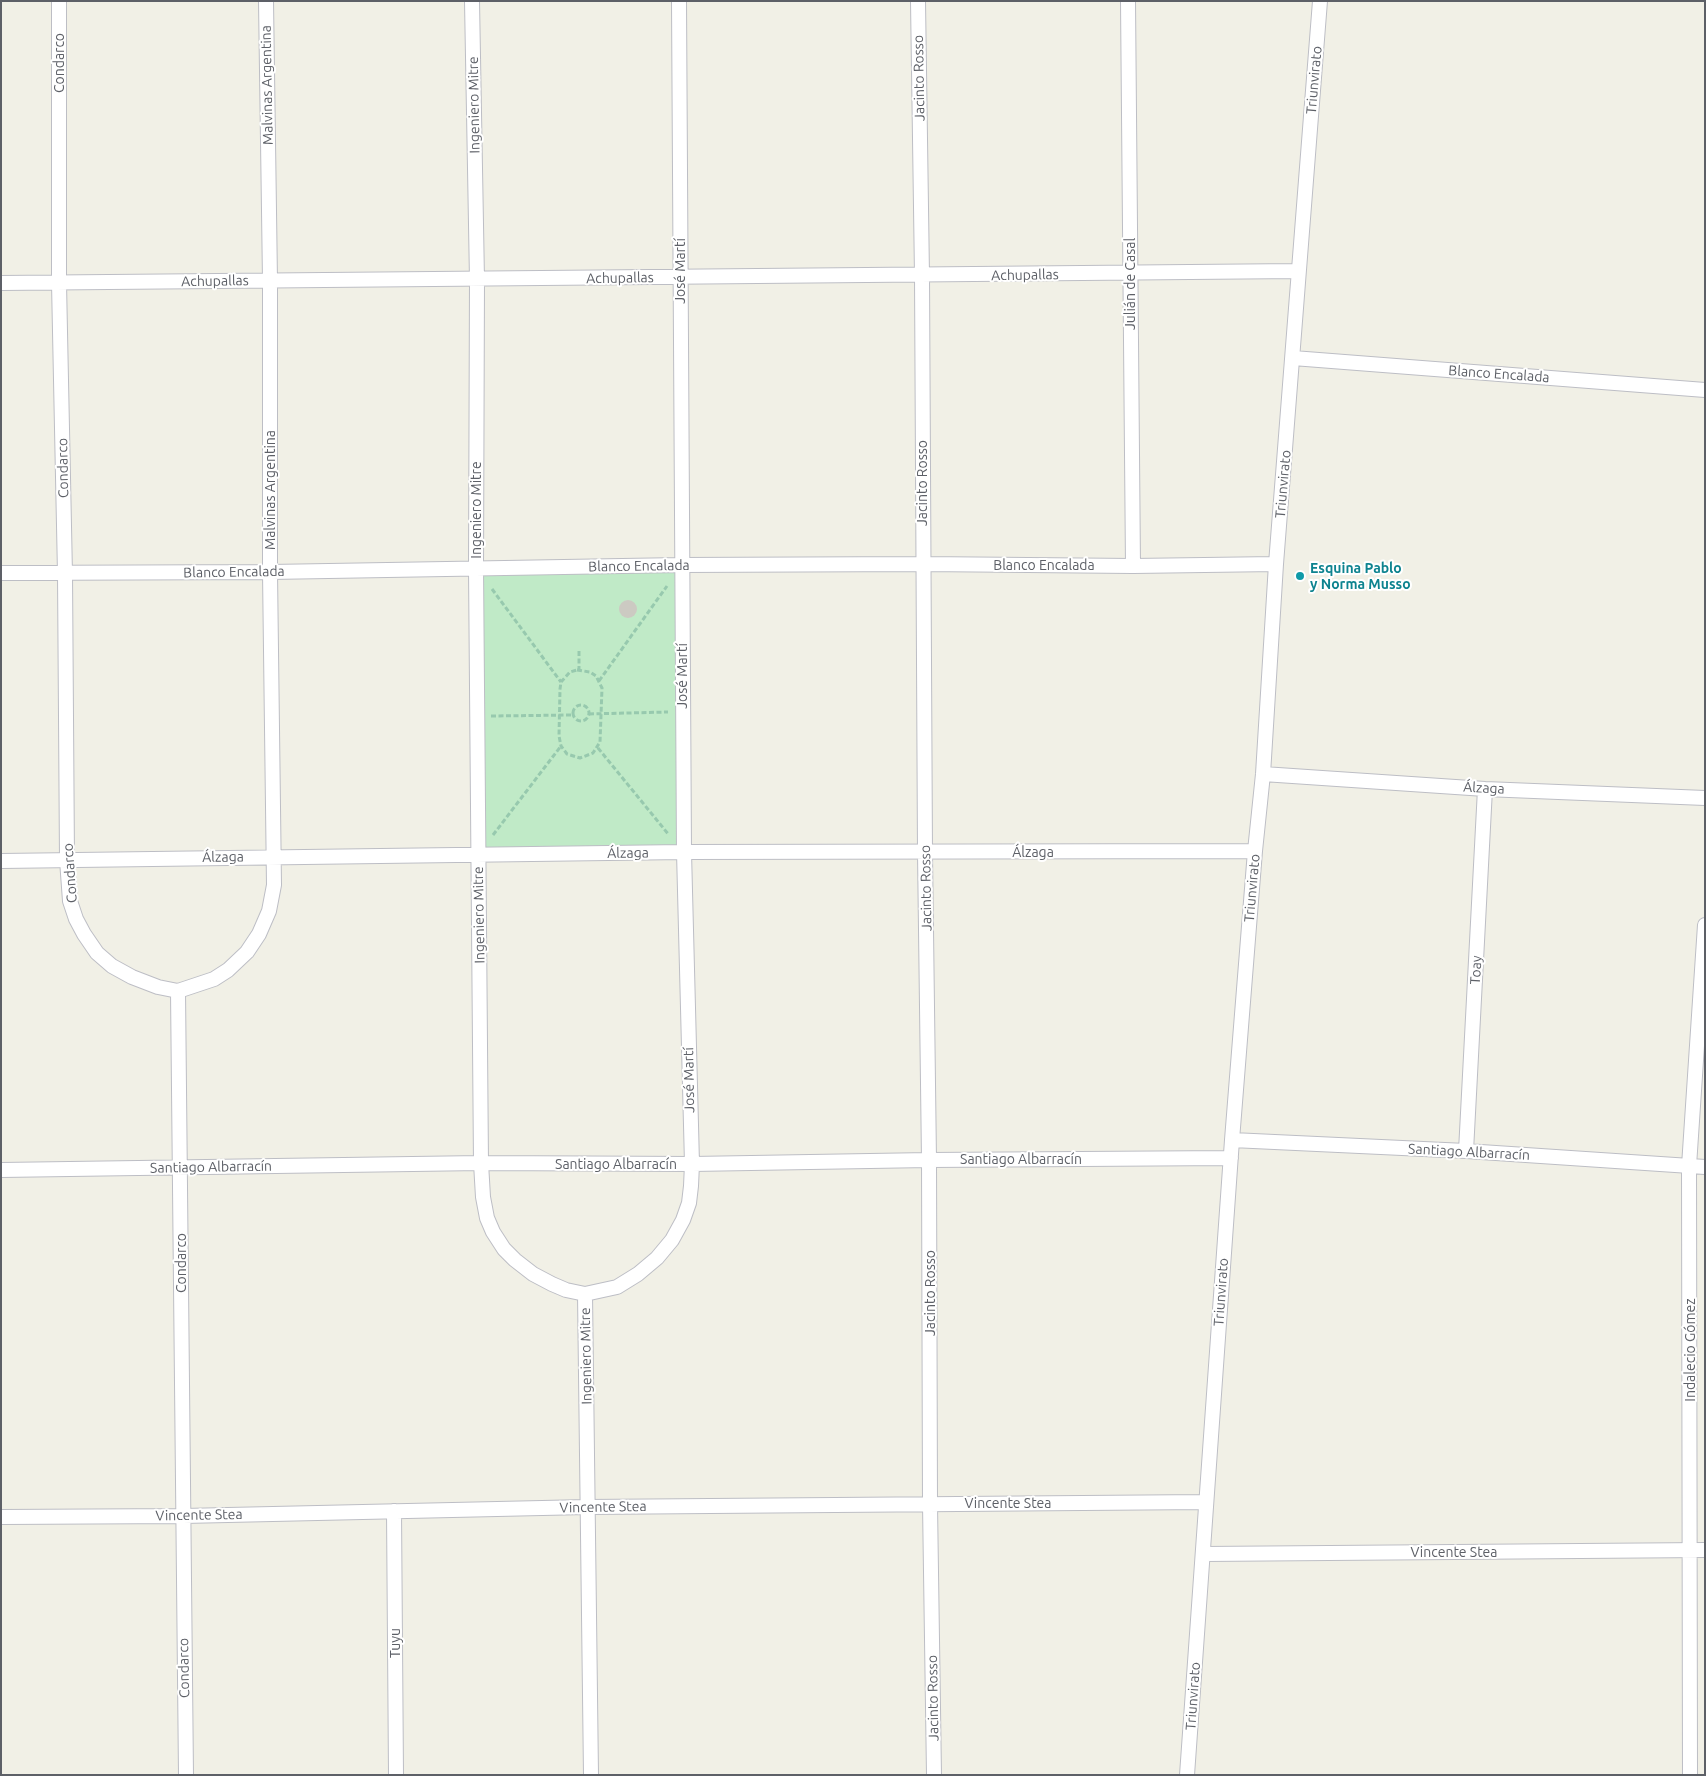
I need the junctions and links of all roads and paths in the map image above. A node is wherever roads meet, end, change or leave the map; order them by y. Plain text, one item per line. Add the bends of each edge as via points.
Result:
1 (59, 1) edge
2 (266, 1) edge
3 (472, 1) edge
4 (679, 1) edge
5 (918, 1) edge
6 (1128, 1) edge
7 (1320, 1) edge
8 (1298, 271) junction
9 (1130, 273) junction
10 (922, 276) junction
11 (680, 278) junction
12 (477, 280) junction
13 (270, 281) junction
14 (1, 283) edge
15 (59, 283) junction
16 (1293, 358) junction
17 (1705, 390) edge
18 (923, 564) junction
19 (1276, 564) junction
20 (681, 565) junction
21 (1132, 566) junction
22 (476, 568) junction
23 (270, 572) junction
24 (1, 573) edge
25 (65, 574) junction
26 (579, 651) dead end
27 (579, 670) junction
28 (599, 681) junction
29 (562, 682) junction
30 (682, 712) junction
31 (573, 714) junction
32 (589, 714) junction
33 (601, 714) junction
34 (559, 715) junction
35 (477, 717) junction
36 (561, 746) junction
37 (598, 748) junction
38 (1263, 774) junction
39 (1485, 789) junction
40 (1705, 798) edge
41 (1255, 851) junction
42 (684, 852) junction
43 (925, 853) junction
44 (478, 855) junction
45 (274, 856) junction
46 (67, 860) junction
47 (1, 861) edge
48 (1705, 925) edge
49 (178, 991) junction
50 (1702, 1042) edge
51 (1232, 1140) junction
52 (1466, 1151) junction
53 (1231, 1158) junction
54 (929, 1160) junction
55 (481, 1163) junction
56 (692, 1164) junction
57 (1690, 1166) junction
58 (180, 1167) junction
59 (1705, 1167) edge
60 (1, 1170) edge
61 (585, 1294) junction
62 (1206, 1502) junction
63 (930, 1504) junction
64 (587, 1507) junction
65 (394, 1511) junction
66 (182, 1516) junction
67 (1, 1517) edge
68 (1690, 1550) junction
69 (1705, 1550) edge
70 (1204, 1554) junction
71 (186, 1775) edge
72 (396, 1775) edge
73 (592, 1775) edge
74 (934, 1775) edge
75 (1187, 1775) edge
76 (1690, 1775) edge

1 - 15 street, Condarco
2 - 13 street, Malvinas Argentina
3 - 12 street, Ingeniero Mitre
4 - 11 street, José Martí
5 - 10 street, Jacinto Rosso
6 - 9 street, Julián de Casal
7 - 8 street, Triunvirato
8 - 9 street, Achupallas
8 - 16 street, Triunvirato
9 - 10 street, Achupallas
9 - 21 street, Julián de Casal
10 - 11 street, Achupallas
10 - 18 street, Jacinto Rosso
11 - 12 street, Achupallas
11 - 20 street, José Martí
12 - 13 street, Achupallas
12 - 22 street, Ingeniero Mitre
13 - 15 street, Achupallas
13 - 23 street, Malvinas Argentina
14 - 15 street, Achupallas
15 - 25 street, Condarco
16 - 17 street, Blanco Encalada
16 - 19 street, Triunvirato
18 - 20 street, Blanco Encalada
18 - 21 street, Blanco Encalada
18 - 43 street, Jacinto Rosso
19 - 21 street, Blanco Encalada
19 - 38 street, Triunvirato
20 - 22 street, Blanco Encalada
20 - 28 path
20 - 30 street, José Martí
22 - 23 street, Blanco Encalada
22 - 29 path
22 - 35 street, Ingeniero Mitre
23 - 25 street, Blanco Encalada
23 - 45 street, Malvinas Argentina
24 - 25 street, Blanco Encalada
25 - 46 street, Condarco
26 - 27 path
27 - 28 path via 590,672
27 - 29 path via 570,672
28 - 33 path via 602,688
29 - 34 path
30 - 33 path
30 - 42 street, José Martí
31 - 32 path via 580,722
31 - 32 path via 574,708 581,705
31 - 34 path
32 - 33 path
33 - 37 path
34 - 35 path
34 - 36 path
35 - 44 street, Ingeniero Mitre
36 - 37 path via 567,754 580,758 587,757
36 - 44 path
37 - 42 path
38 - 39 street, Álzaga
38 - 41 street, Triunvirato
39 - 40 street, Álzaga
39 - 52 street, Toay
41 - 43 street, Álzaga
41 - 51 street, Triunvirato
42 - 43 street, Álzaga
42 - 44 street, Álzaga
42 - 56 street, José Martí
43 - 54 street, Jacinto Rosso
44 - 45 street, Álzaga
44 - 55 street, Ingeniero Mitre
45 - 46 street, Álzaga
45 - 49 street, Malvinas Argentina via 274,885 269,910 247,952 214,979
46 - 47 street, Álzaga
46 - 49 street, Condarco via 70,901 76,919 97,953 132,977
48 - 50 street, Indalecio Gómez
49 - 58 street, Condarco
50 - 57 street, Indalecio Gómez
51 - 52 street, Santiago Albarracín
51 - 53 street, Triunvirato
52 - 57 street, Santiago Albarracín
53 - 54 street, Santiago Albarracín
53 - 62 street, Triunvirato
54 - 56 street, Santiago Albarracín
54 - 63 street, Jacinto Rosso
55 - 56 street, Santiago Albarracín
55 - 58 street, Santiago Albarracín
55 - 61 street, Ingeniero Mitre via 487,1218 504,1249 539,1277 566,1290
56 - 61 street, José Martí via 689,1203 672,1240 638,1274 617,1287
57 - 59 street, Santiago Albarracín
57 - 68 street, Indalecio Gómez
58 - 60 street, Santiago Albarracín
58 - 66 street, Condarco
61 - 64 street, Ingeniero Mitre
62 - 63 street, Vincente Stea
62 - 70 street, Triunvirato
63 - 64 street, Vincente Stea
63 - 74 street, Jacinto Rosso
64 - 65 street, Vincente Stea
64 - 73 street, Ingeniero Mitre
65 - 66 street, Vincente Stea
65 - 72 street, Tuyu
66 - 67 street, Vincente Stea
66 - 71 street, Condarco
68 - 69 street, Vincente Stea
68 - 70 street, Vincente Stea
68 - 76 street, Indalecio Gómez
70 - 75 street, Triunvirato

